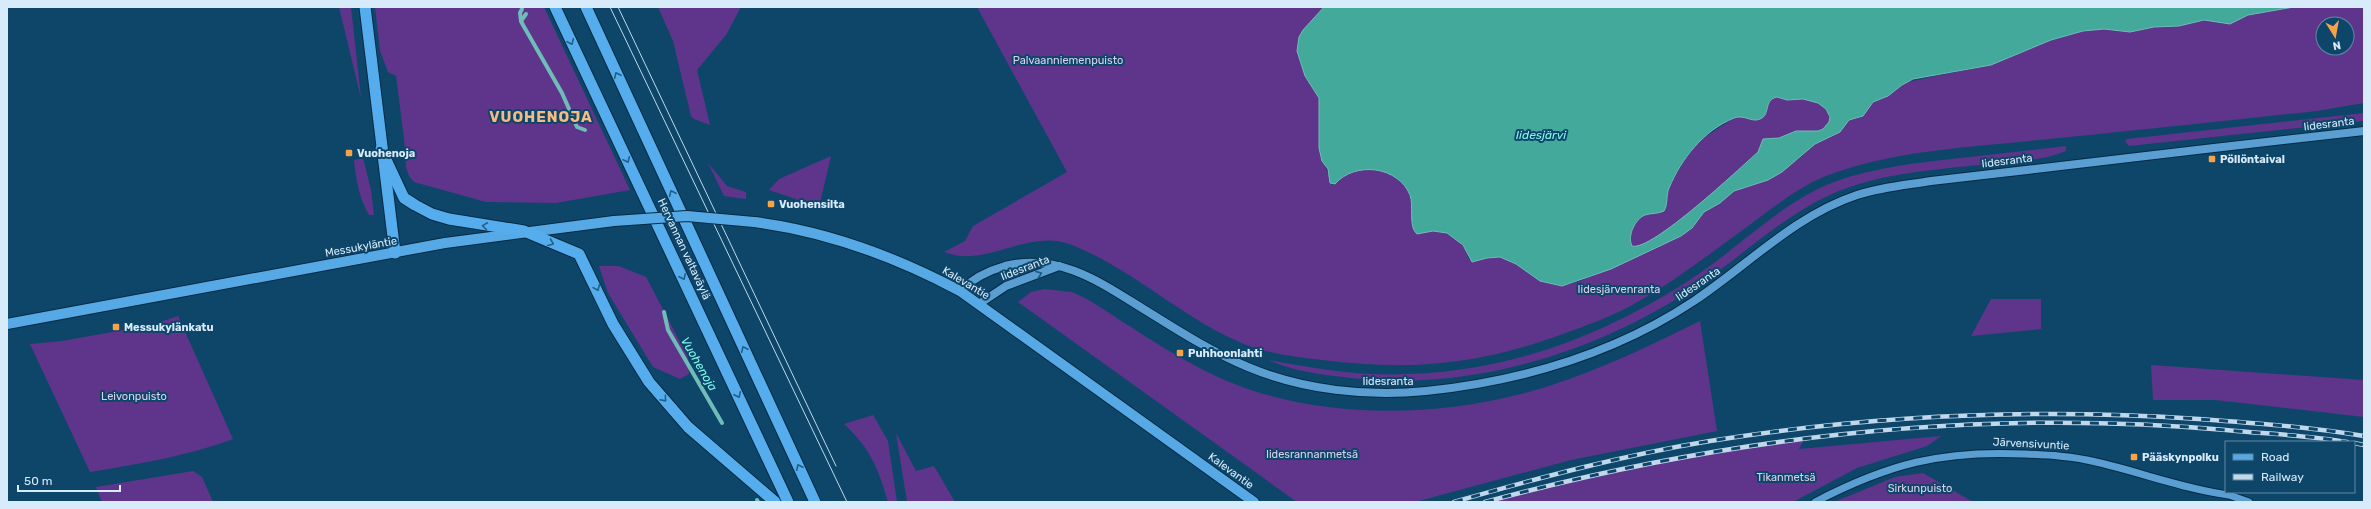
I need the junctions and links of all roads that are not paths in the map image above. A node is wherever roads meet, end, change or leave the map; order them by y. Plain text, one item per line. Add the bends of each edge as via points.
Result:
1 (365, 7) edge
2 (555, 7) edge
3 (586, 7) edge
4 (2364, 130) edge
5 (381, 149) junction
6 (614, 221) joint
7 (524, 231) junction
8 (395, 253) junction
9 (1059, 266) junction
10 (960, 291) junction
11 (979, 304) junction
12 (7, 324) edge
13 (775, 502) edge
14 (788, 502) edge
15 (815, 502) edge
16 (1254, 502) edge
17 (1815, 502) edge
18 (2249, 502) edge

1 - 5 highway
2 -> 14 highway, Hervannan valtaväylä
15 -> 3 highway, Hervannan valtaväylä
4 - 9 main road, Iidesranta via 1874,190 1815,213 1785,232 1692,303 1593,354 1499,381 1423,391 1354,392 1304,384 1253,370 1189,337 1092,278
7 -> 5 highway via 448,219 415,205 404,198
5 - 8 highway
6 - 7 main road, Messukyläntie
6 - 10 main road, Kalevantie, bridge via 687,216 754,222 820,234 928,275
7 - 8 main road, Messukyläntie
7 -> 13 highway via 579,254 613,324 649,382 688,427
8 - 12 main road, Messukyläntie
9 - 10 main road, Iidesranta via 1041,262 1014,264 984,273
11 -> 9 main road, Iidesranta via 1006,286
10 - 11 main road, Kalevantie
11 - 16 main road, Kalevantie
17 - 18 street, Järvensivuntie via 1864,478 1907,463 1946,455 1998,453 2051,455 2095,461

